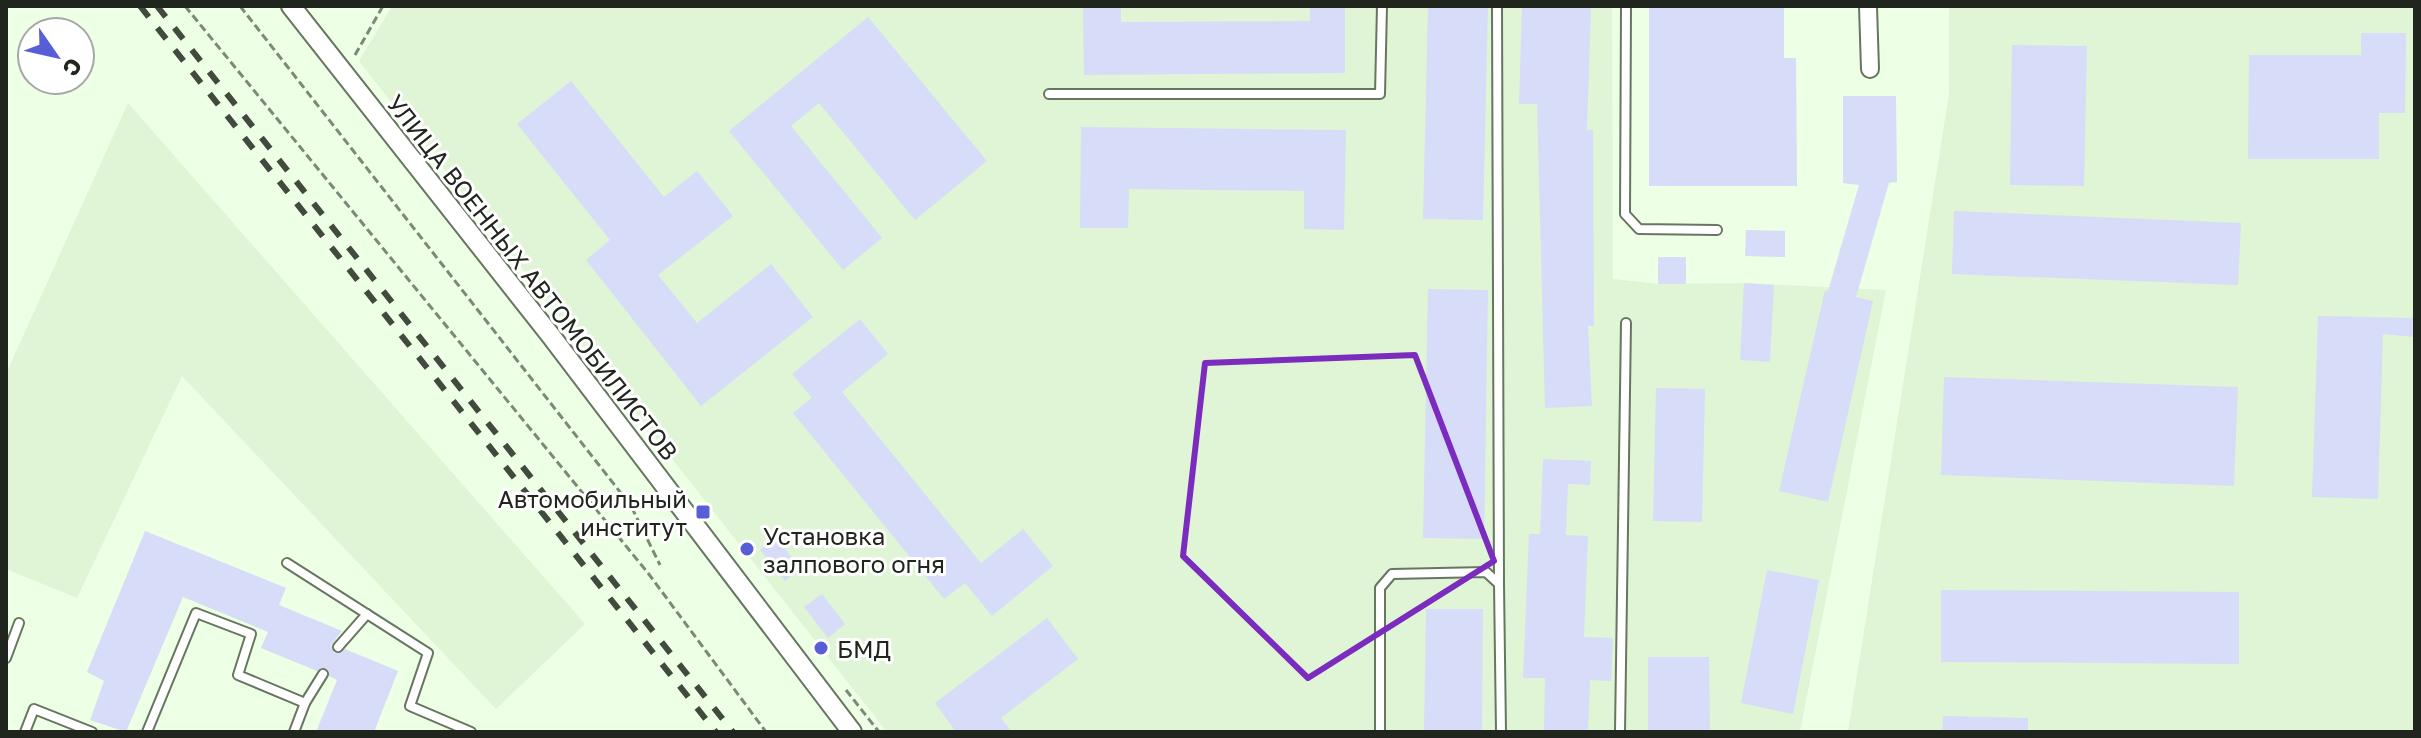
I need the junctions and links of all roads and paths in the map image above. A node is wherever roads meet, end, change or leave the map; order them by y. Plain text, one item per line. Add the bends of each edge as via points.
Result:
1 (185, 6) edge
2 (240, 6) edge
3 (291, 6) edge
4 (1382, 6) edge
5 (1497, 6) edge
6 (1626, 6) edge
7 (1868, 6) edge
8 (1870, 69) dead end
9 (1049, 94) dead end
10 (1717, 230) dead end
11 (1626, 323) dead end
12 (287, 563) dead end
13 (660, 565) dead end
14 (1499, 584) junction
15 (367, 614) junction
16 (19, 623) dead end
17 (338, 647) dead end
18 (6, 658) edge
19 (323, 674) dead end
20 (305, 703) junction
21 (25, 732) edge
22 (92, 732) edge
23 (147, 732) edge
24 (294, 732) edge
25 (471, 732) edge
26 (766, 732) edge
27 (852, 732) edge
28 (1380, 732) edge
29 (1501, 732) edge
30 (1620, 732) edge

1 - 26 path via 648,573
2 - 13 path via 631,506
3 - 27 street, УЛИЦА ВОЕННЫХ АВТОМОБИЛИСТОВ
4 - 9 lane via 1380,94
5 - 14 lane
6 - 10 lane via 1625,214 1639,229
7 - 8 street
11 - 30 lane
12 - 15 lane
14 - 28 lane via 1486,572 1392,574 1380,588
14 - 29 lane
15 - 17 lane
15 - 25 lane via 428,653 410,706
16 - 18 lane
19 - 20 lane
20 - 23 lane via 238,675 251,634 196,613
20 - 24 lane
21 - 22 lane via 34,709

